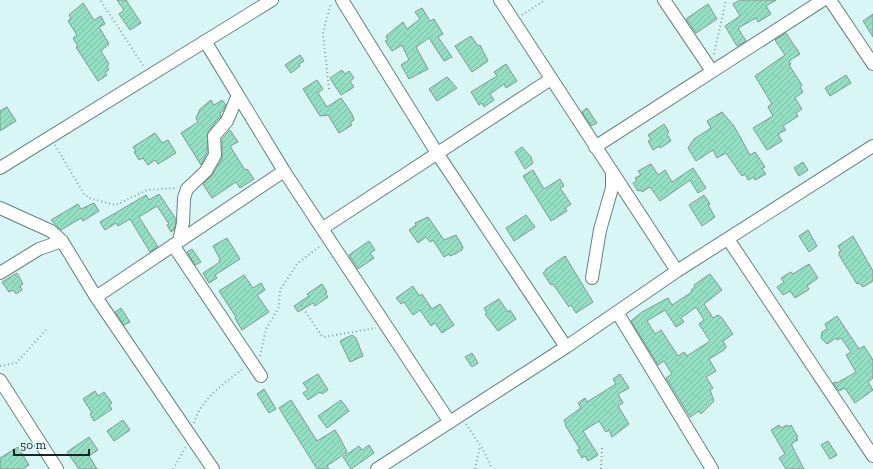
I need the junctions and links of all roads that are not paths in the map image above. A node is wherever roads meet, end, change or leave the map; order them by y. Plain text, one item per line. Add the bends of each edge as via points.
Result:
1 (272, 0) edge
2 (342, 0) edge
3 (500, 0) edge
4 (664, 0) edge
5 (823, 0) edge
6 (830, 0) edge
7 (205, 41) junction
8 (873, 64) edge
9 (711, 70) junction
10 (552, 79) junction
11 (238, 95) junction
12 (873, 146) edge
13 (595, 147) junction
14 (437, 153) junction
15 (0, 168) edge
16 (284, 171) junction
17 (612, 173) junction
18 (0, 208) edge
19 (325, 230) junction
20 (728, 239) junction
21 (62, 241) junction
22 (176, 243) junction
23 (677, 271) junction
24 (0, 272) edge
25 (592, 278) dead end
26 (96, 297) junction
27 (617, 312) junction
28 (566, 347) junction
29 (261, 376) dead end
30 (0, 380) edge
31 (454, 418) junction
32 (873, 456) edge
33 (380, 468) edge
34 (57, 469) edge
35 (213, 469) edge
36 (712, 469) edge

1 - 7 street
2 - 14 street
3 - 10 street
4 - 9 street
5 - 9 street
6 - 8 street
7 - 11 street
7 - 15 street
9 - 13 street
10 - 13 street
10 - 14 street
11 - 16 street
11 - 22 street via 227,121 214,136 216,152 212,161 202,176 188,188 184,198 183,223
12 - 20 street
13 - 17 street
14 - 19 street
14 - 28 street
16 - 19 street
16 - 22 street
17 - 23 street
17 - 25 street via 612,188 600,230
18 - 21 street via 51,231
19 - 31 street via 386,327
20 - 23 street
20 - 32 street
21 - 24 street via 38,248
21 - 26 street
22 - 26 street
22 - 29 street
23 - 27 street
26 - 35 street
27 - 28 street
27 - 36 street
28 - 31 street
30 - 34 street
31 - 33 street

